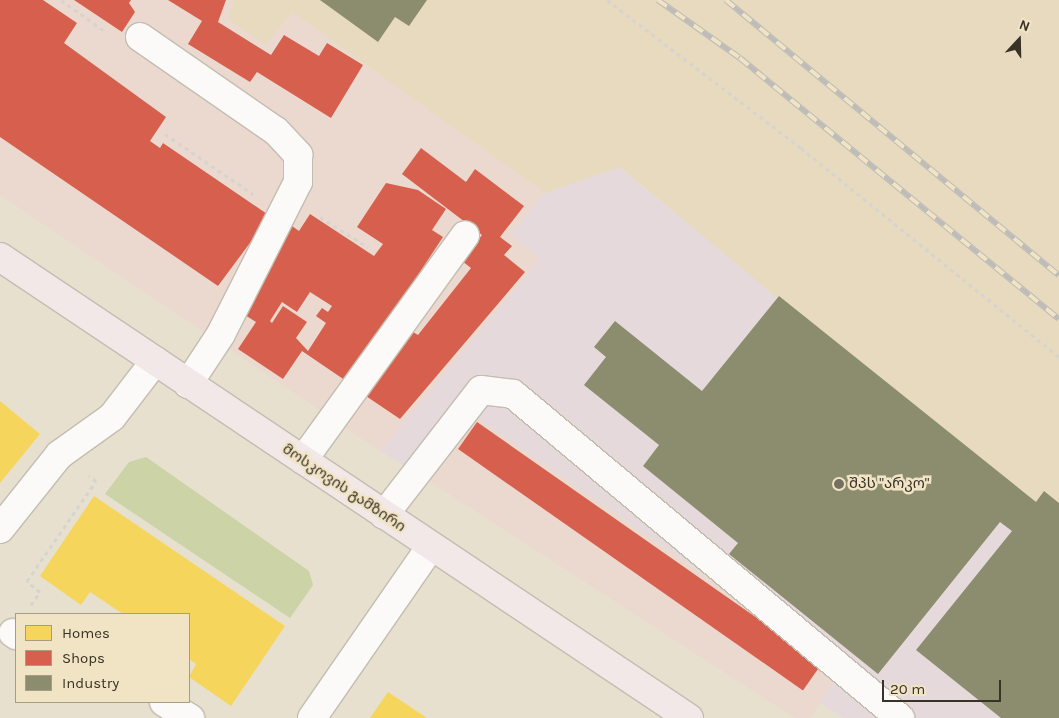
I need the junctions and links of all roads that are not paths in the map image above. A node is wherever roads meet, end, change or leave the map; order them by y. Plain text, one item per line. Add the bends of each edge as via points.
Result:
1 (140, 37) road end
2 (465, 236) dead end
3 (0, 257) edge
4 (155, 361) junction
5 (188, 384) junction
6 (303, 460) junction
7 (384, 515) junction
8 (0, 529) edge
9 (431, 546) junction
10 (166, 703) edge
11 (190, 718) edge
12 (312, 718) edge
13 (689, 718) edge
14 (900, 718) edge

1 - 5 street via 276,130 298,155 298,182 221,334
2 - 6 street
3 - 4 main road, მოსკოვის გამზირი
4 - 5 main road, მოსკოვის გამზირი
4 - 8 street via 112,417 59,455
5 - 6 main road, მოსკოვის გამზირი
6 - 7 main road, მოსკოვის გამზირი
7 - 9 main road, მოსკოვის გამზირი
7 - 14 street via 481,390 513,394
9 - 12 street
9 - 13 main road, მოსკოვის გამზირი
10 - 11 street

